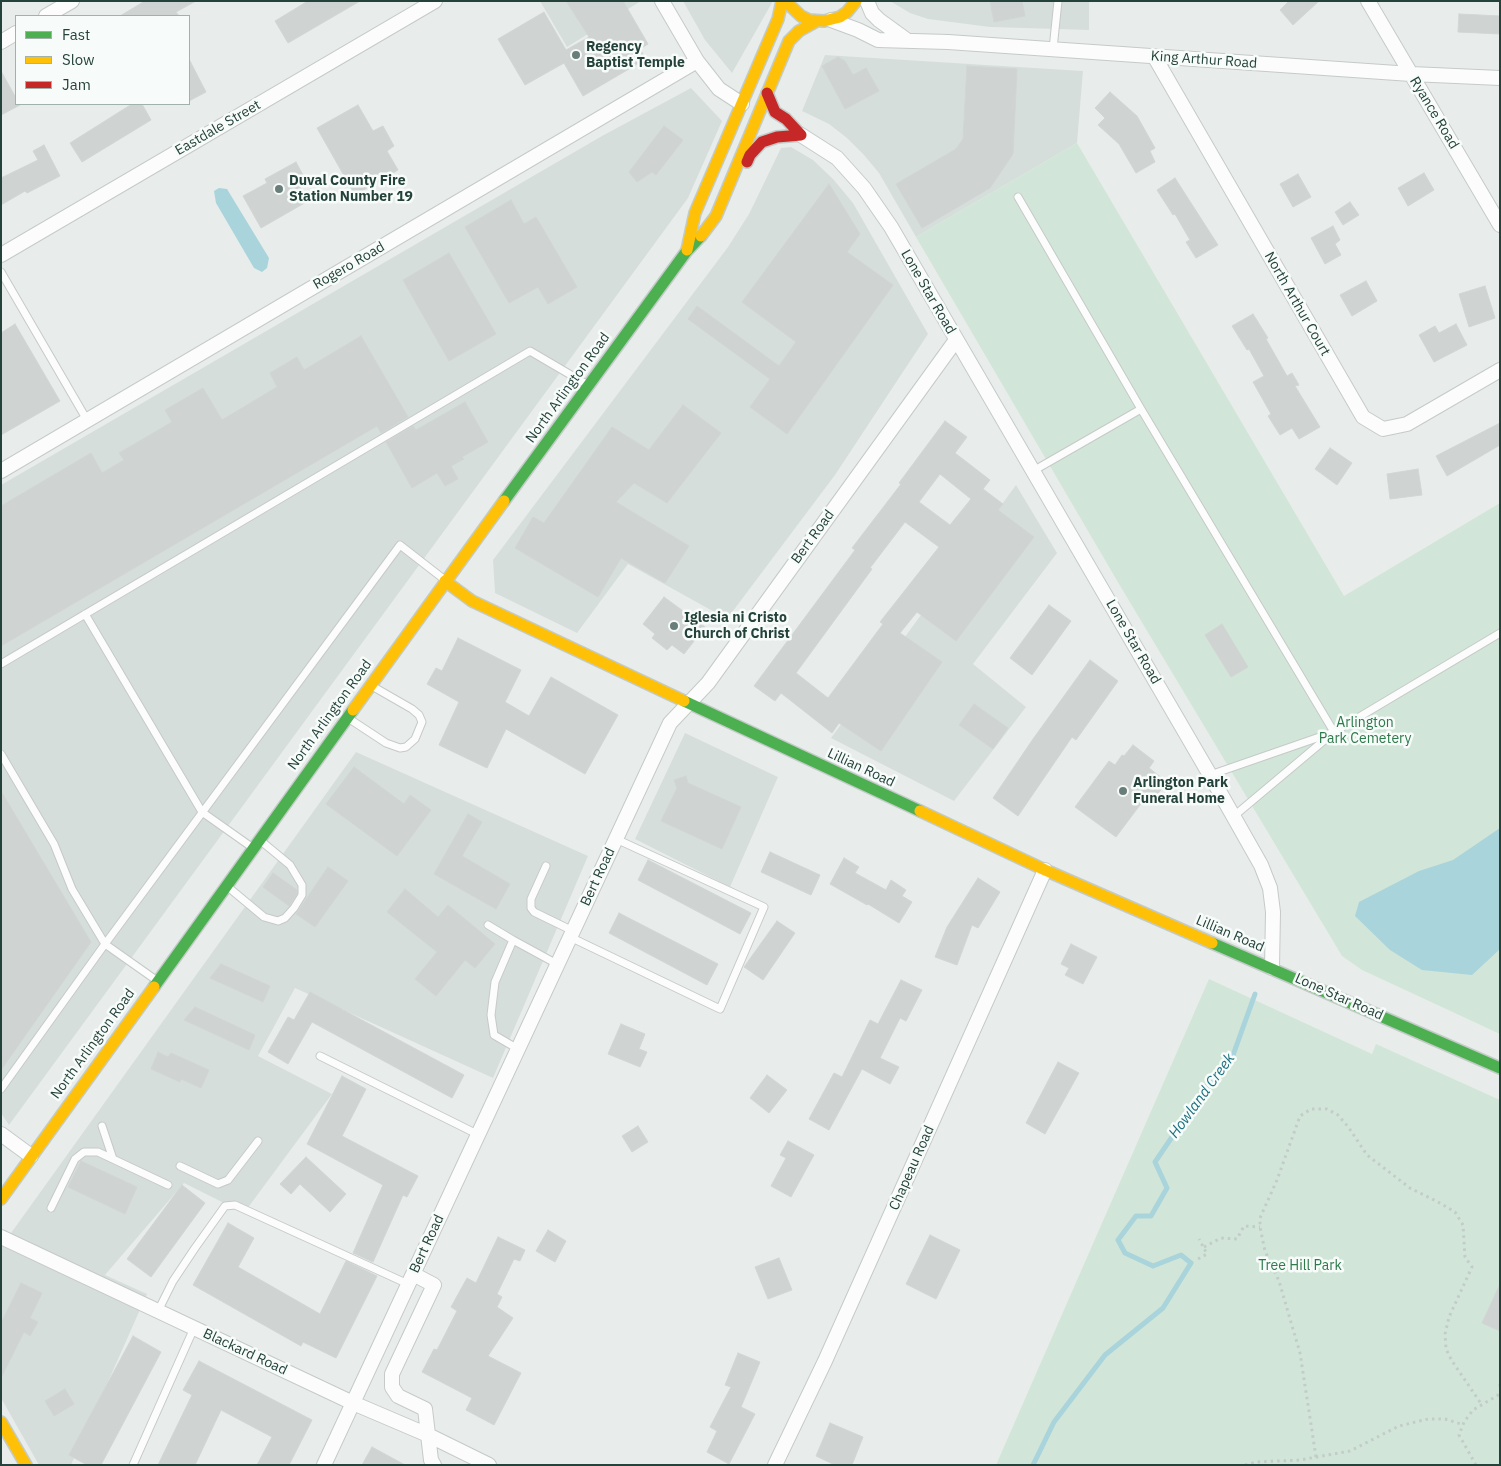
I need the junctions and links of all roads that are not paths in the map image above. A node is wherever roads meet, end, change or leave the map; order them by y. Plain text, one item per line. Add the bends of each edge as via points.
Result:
1 (72, 1) edge
2 (435, 1) edge
3 (662, 1) edge
4 (784, 1) edge
5 (856, 1) edge
6 (867, 1) edge
7 (1058, 1) edge
8 (1368, 1) edge
9 (48, 15) edge
10 (831, 20) junction
11 (817, 21) junction
12 (15, 34) edge
13 (909, 41) junction
14 (1, 42) edge
15 (1053, 49) junction
16 (1154, 56) junction
17 (697, 61) junction
18 (1411, 74) junction
19 (1500, 78) edge
20 (768, 93) junction
21 (742, 104) junction
22 (801, 135) junction
23 (1018, 197) dead end
24 (1500, 225) edge
25 (703, 234) junction
26 (686, 252) junction
27 (1, 255) edge
28 (1, 272) edge
29 (956, 340) junction
30 (1500, 370) edge
31 (588, 385) junction
32 (1142, 409) junction
33 (87, 420) junction
34 (1, 471) edge
35 (1033, 471) junction
36 (445, 580) junction
37 (86, 614) junction
38 (1500, 633) edge
39 (1, 664) edge
40 (370, 685) junction
41 (689, 703) junction
42 (346, 718) junction
43 (1334, 732) junction
44 (1, 754) edge
45 (1210, 774) junction
46 (202, 812) junction
47 (1234, 816) junction
48 (616, 839) junction
49 (256, 844) junction
50 (546, 866) dead end
51 (1045, 870) junction
52 (226, 885) junction
53 (488, 925) dead end
54 (571, 934) junction
55 (513, 940) junction
56 (105, 944) junction
57 (557, 964) junction
58 (1272, 968) junction
59 (157, 981) junction
60 (518, 1049) junction
61 (320, 1056) dead end
62 (1500, 1068) edge
63 (1, 1089) edge
64 (102, 1126) dead end
65 (1, 1134) edge
66 (477, 1134) junction
67 (258, 1141) dead end
68 (31, 1156) junction
69 (113, 1159) junction
70 (180, 1166) dead end
71 (168, 1185) dead end
72 (1, 1199) edge
73 (51, 1208) dead end
74 (1, 1237) edge
75 (411, 1279) junction
76 (158, 1311) junction
77 (194, 1328) junction
78 (353, 1403) junction
79 (1, 1422) edge
80 (428, 1435) junction
81 (26, 1465) edge
82 (132, 1465) edge
83 (324, 1465) edge
84 (434, 1465) edge
85 (489, 1465) edge
86 (775, 1465) edge

1 - 9 street
2 - 27 street, Eastdale Street
3 - 17 street
4 - 11 main road via 801,16
4 - 21 main road, North Arlington Road
5 - 10 main road via 847,12
6 - 13 street via 879,20
7 - 15 lane
8 - 18 street, Ryance Road
10 - 11 main road
10 - 13 street, King Arthur Road via 878,40
11 - 20 main road, North Arlington Road via 788,41
12 - 14 street
13 - 15 street, King Arthur Road
15 - 16 street, King Arthur Road
16 - 18 street, King Arthur Road
16 - 30 street, North Arthur Court via 1363,417 1383,429 1407,424
17 - 21 street via 719,89
17 - 33 street, Rogero Road
18 - 19 street, King Arthur Road
18 - 24 street, Ryance Road
20 - 22 main road via 775,112
20 - 25 main road, North Arlington Road via 716,216
21 - 26 main road, North Arlington Road via 695,213
22 - 25 main road via 762,142 750,155 723,221
22 - 29 street, Lone Star Road via 837,158 864,188 891,227
23 - 32 lane
25 - 26 main road, North Arlington Road
26 - 31 main road, North Arlington Road
28 - 33 lane
29 - 35 street, Lone Star Road
29 - 41 street, Bert Road via 708,683
31 - 36 main road, North Arlington Road
31 - 37 lane via 530,351
32 - 35 lane
32 - 43 lane
33 - 34 street, Rogero Road
35 - 45 street, Lone Star Road
36 - 40 main road, North Arlington Road
36 - 41 main road, Lillian Road via 472,601
36 - 46 lane via 400,545
37 - 39 lane
37 - 46 lane
38 - 43 lane
40 - 42 main road, North Arlington Road
40 - 42 lane via 419,715 422,722 415,739 400,748
41 - 48 street, Bert Road via 670,723
41 - 51 main road, Lillian Road
42 - 49 main road, North Arlington Road
43 - 45 lane
43 - 47 lane
44 - 56 lane via 54,844 72,889
45 - 47 street, Lone Star Road
46 - 49 lane
46 - 56 lane
47 - 58 street, Lone Star Road via 1270,888
48 - 54 street, Bert Road
48 - 54 lane via 764,907 720,1008
49 - 52 main road, North Arlington Road
49 - 52 lane via 290,865 302,885 302,895 294,908 278,921 264,917
50 - 54 lane via 531,899 531,908
51 - 58 main road, Lillian Road
51 - 86 street, Chapeau Road via 825,1361
52 - 59 main road, North Arlington Road
53 - 55 lane
54 - 57 street, Bert Road
55 - 57 lane
55 - 60 lane via 495,982 491,1016 494,1035
56 - 59 lane
56 - 63 lane
57 - 60 street, Bert Road
58 - 62 main road, Lone Star Road
59 - 68 main road, North Arlington Road
60 - 66 street, Bert Road
61 - 66 lane
64 - 69 lane
65 - 68 street
66 - 75 street, Bert Road
67 - 70 lane via 228,1180 218,1184
68 - 72 main road, North Arlington Road
69 - 71 lane
69 - 73 lane via 98,1152 84,1152 75,1160
74 - 76 street, Blackard Road
75 - 76 lane via 235,1205 225,1206 173,1281
75 - 78 street, Bert Road
75 - 80 street via 434,1285 392,1374 392,1387 398,1396 425,1409
76 - 77 street, Blackard Road
77 - 78 street, Blackard Road
77 - 82 lane
78 - 80 street, Blackard Road
78 - 83 street, Bert Road
79 - 81 main road
80 - 84 street
80 - 85 street, Blackard Road

